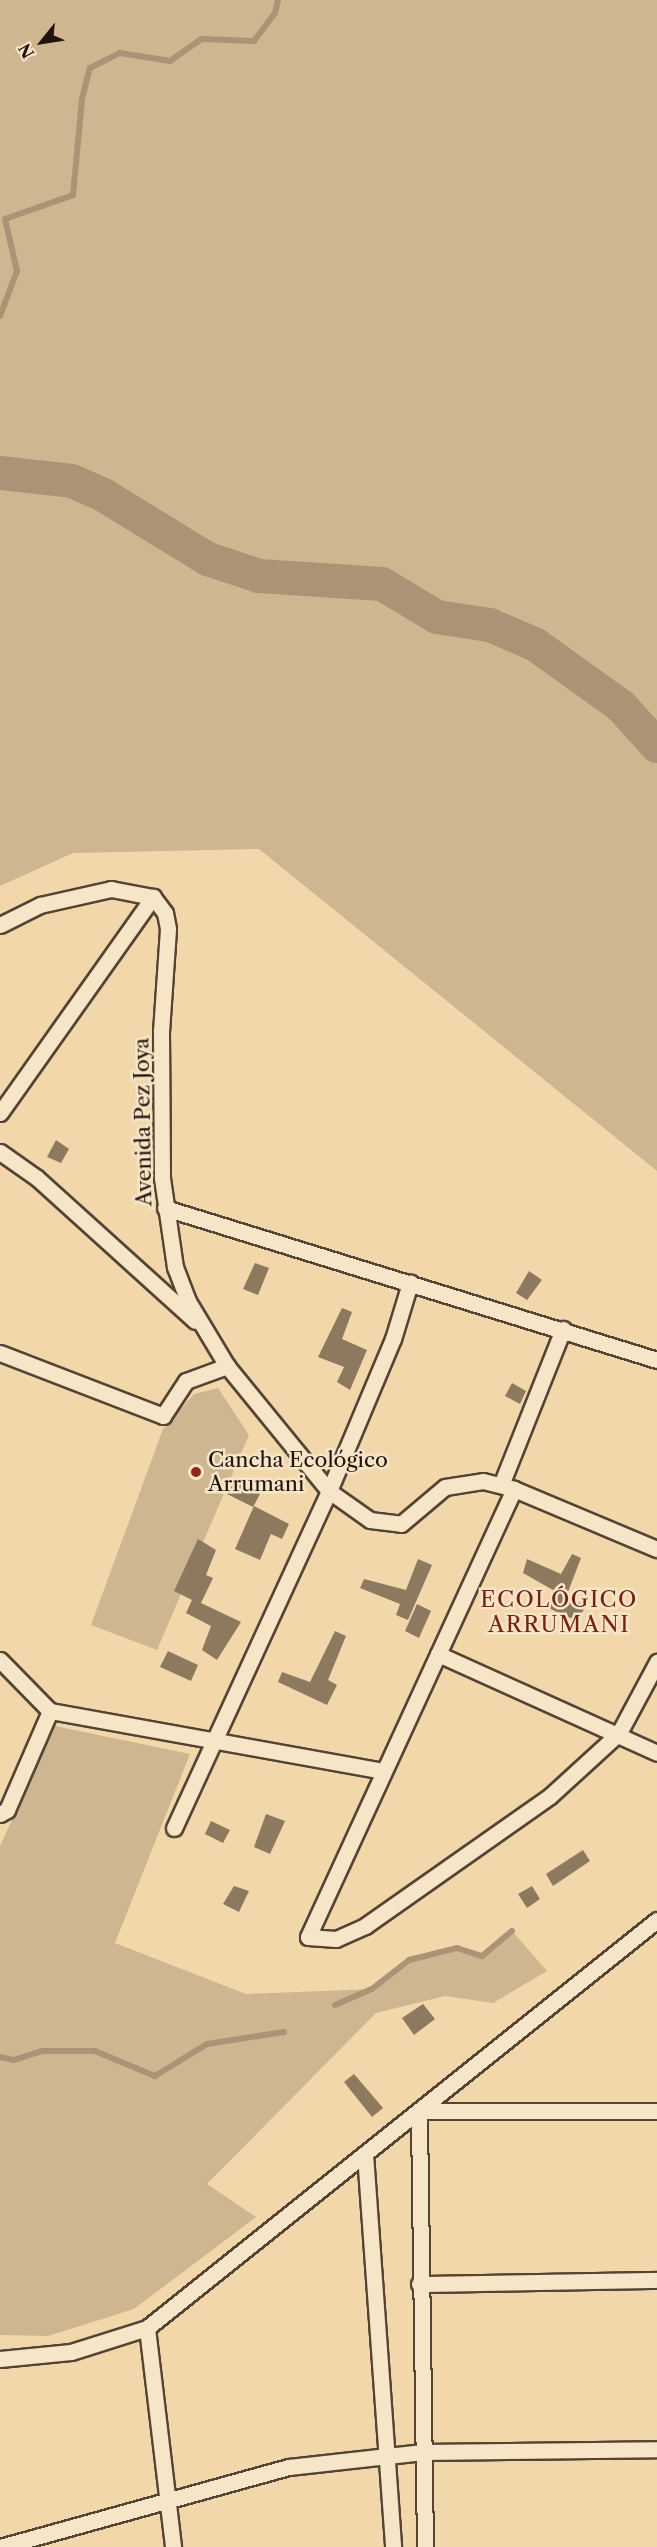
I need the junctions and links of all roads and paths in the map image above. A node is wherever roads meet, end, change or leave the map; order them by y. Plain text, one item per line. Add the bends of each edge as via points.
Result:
1 (153, 897) junction
2 (0, 925) edge
3 (0, 1113) edge
4 (0, 1152) edge
5 (165, 1208) junction
6 (410, 1283) junction
7 (203, 1329) junction
8 (563, 1329) junction
9 (0, 1353) edge
10 (657, 1360) edge
11 (227, 1366) junction
12 (507, 1487) junction
13 (329, 1491) junction
14 (657, 1549) edge
15 (438, 1654) junction
16 (0, 1660) edge
17 (657, 1662) edge
18 (50, 1712) junction
19 (617, 1735) junction
20 (215, 1740) junction
21 (657, 1753) edge
22 (384, 1771) junction
23 (0, 1814) edge
24 (174, 1828) dead end
25 (657, 1920) edge
26 (419, 2110) junction
27 (657, 2111) edge
28 (365, 2154) junction
29 (657, 2280) edge
30 (419, 2284) junction
31 (147, 2328) junction
32 (0, 2359) edge
33 (657, 2450) edge
34 (423, 2452) junction
35 (386, 2456) junction
36 (166, 2499) junction
37 (0, 2547) edge
38 (173, 2547) edge
39 (393, 2547) edge
40 (425, 2547) edge

1 - 2 street via 111,889 78,894
1 - 3 street
1 - 5 street, Avenida Pez Joya via 165,913 168,930 161,1031
4 - 7 street via 37,1178
5 - 6 street
5 - 7 street, Avenida Pez Joya via 175,1267
6 - 8 street
6 - 13 street via 393,1339
7 - 11 street, Avenida Pez Joya
8 - 10 street
8 - 12 street
9 - 11 street via 163,1416 186,1381
11 - 13 street, Avenida Pez Joya
12 - 13 street, Avenida Pez Joya via 483,1481 445,1487 402,1524 370,1521
12 - 14 street, Avenida Pez Joya
12 - 15 street
13 - 20 street
15 - 19 street
15 - 22 street
16 - 18 street
17 - 19 street
18 - 20 street
18 - 23 street via 7,1810
19 - 21 street
19 - 22 street via 550,1796 365,1926 336,1939 308,1937
20 - 22 street
20 - 24 street
25 - 26 street
26 - 27 street
26 - 28 street
26 - 30 street
28 - 31 street
28 - 35 street
29 - 30 street
30 - 34 street
31 - 32 street via 71,2352
31 - 36 street
33 - 34 street
34 - 35 street
34 - 40 street
35 - 36 street via 289,2467
35 - 39 street
36 - 37 street
36 - 38 street

